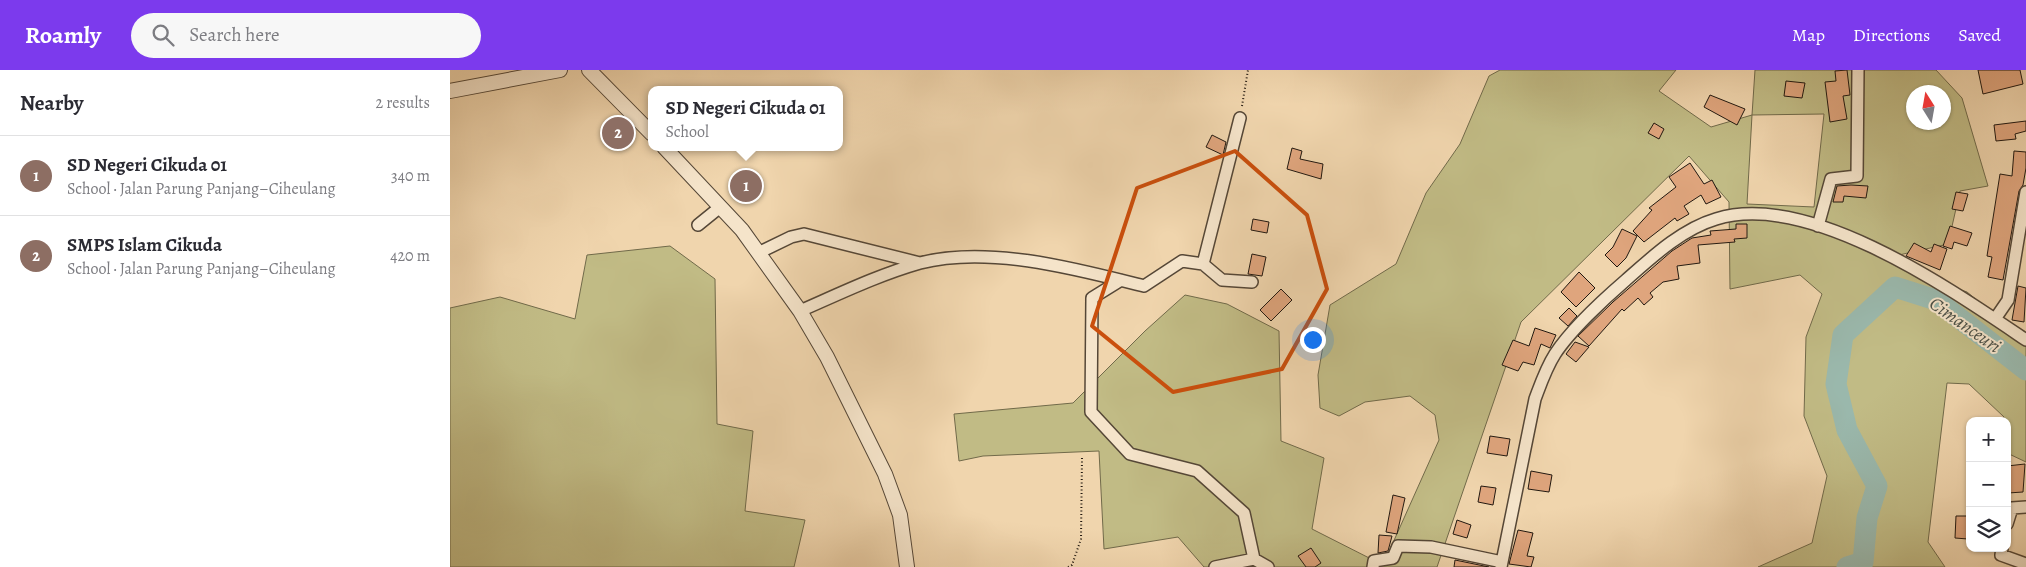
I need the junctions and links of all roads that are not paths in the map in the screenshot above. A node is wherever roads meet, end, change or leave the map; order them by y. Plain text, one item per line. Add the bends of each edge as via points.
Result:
1 (560, 70) edge
2 (589, 70) edge
3 (1858, 70) edge
4 (450, 91) edge
5 (1240, 118) road end
6 (648, 130) edge
7 (668, 151) edge
8 (2026, 192) edge
9 (719, 208) junction
10 (698, 225) dead end
11 (1818, 226) junction
12 (758, 253) junction
13 (920, 263) junction
14 (1203, 264) junction
15 (1122, 280) junction
16 (1252, 282) dead end
17 (800, 311) junction
18 (1995, 319) junction
19 (2026, 340) edge
20 (2026, 507) edge
21 (2011, 511) edge
22 (2001, 552) edge
23 (1254, 559) junction
24 (1501, 564) edge
25 (2026, 564) edge
26 (906, 567) edge
27 (1215, 567) edge
28 (1268, 567) edge
29 (1373, 567) edge

1 - 4 street
2 - 6 street
3 - 11 street via 1857,176 1831,179
5 - 14 street
7 - 9 street
8 - 18 street via 2008,300
9 - 10 street
9 - 12 street via 742,230
11 - 18 street via 1900,259
11 - 24 street via 1766,215 1740,214 1716,219 1654,255 1607,296 1556,353 1543,376 1535,399
12 - 13 street via 804,234
12 - 17 street
13 - 15 street via 947,258 1004,256
13 - 17 street
14 - 15 street via 1182,261 1144,286
14 - 16 street via 1222,280
15 - 23 street via 1092,298 1091,412 1130,454 1197,471 1244,513
17 - 26 street via 886,474 900,515
18 - 19 street
20 - 21 street via 2012,508
22 - 25 street via 2001,555
23 - 27 street
23 - 28 street
24 - 29 street via 1431,547 1398,546 1393,558 1374,561

